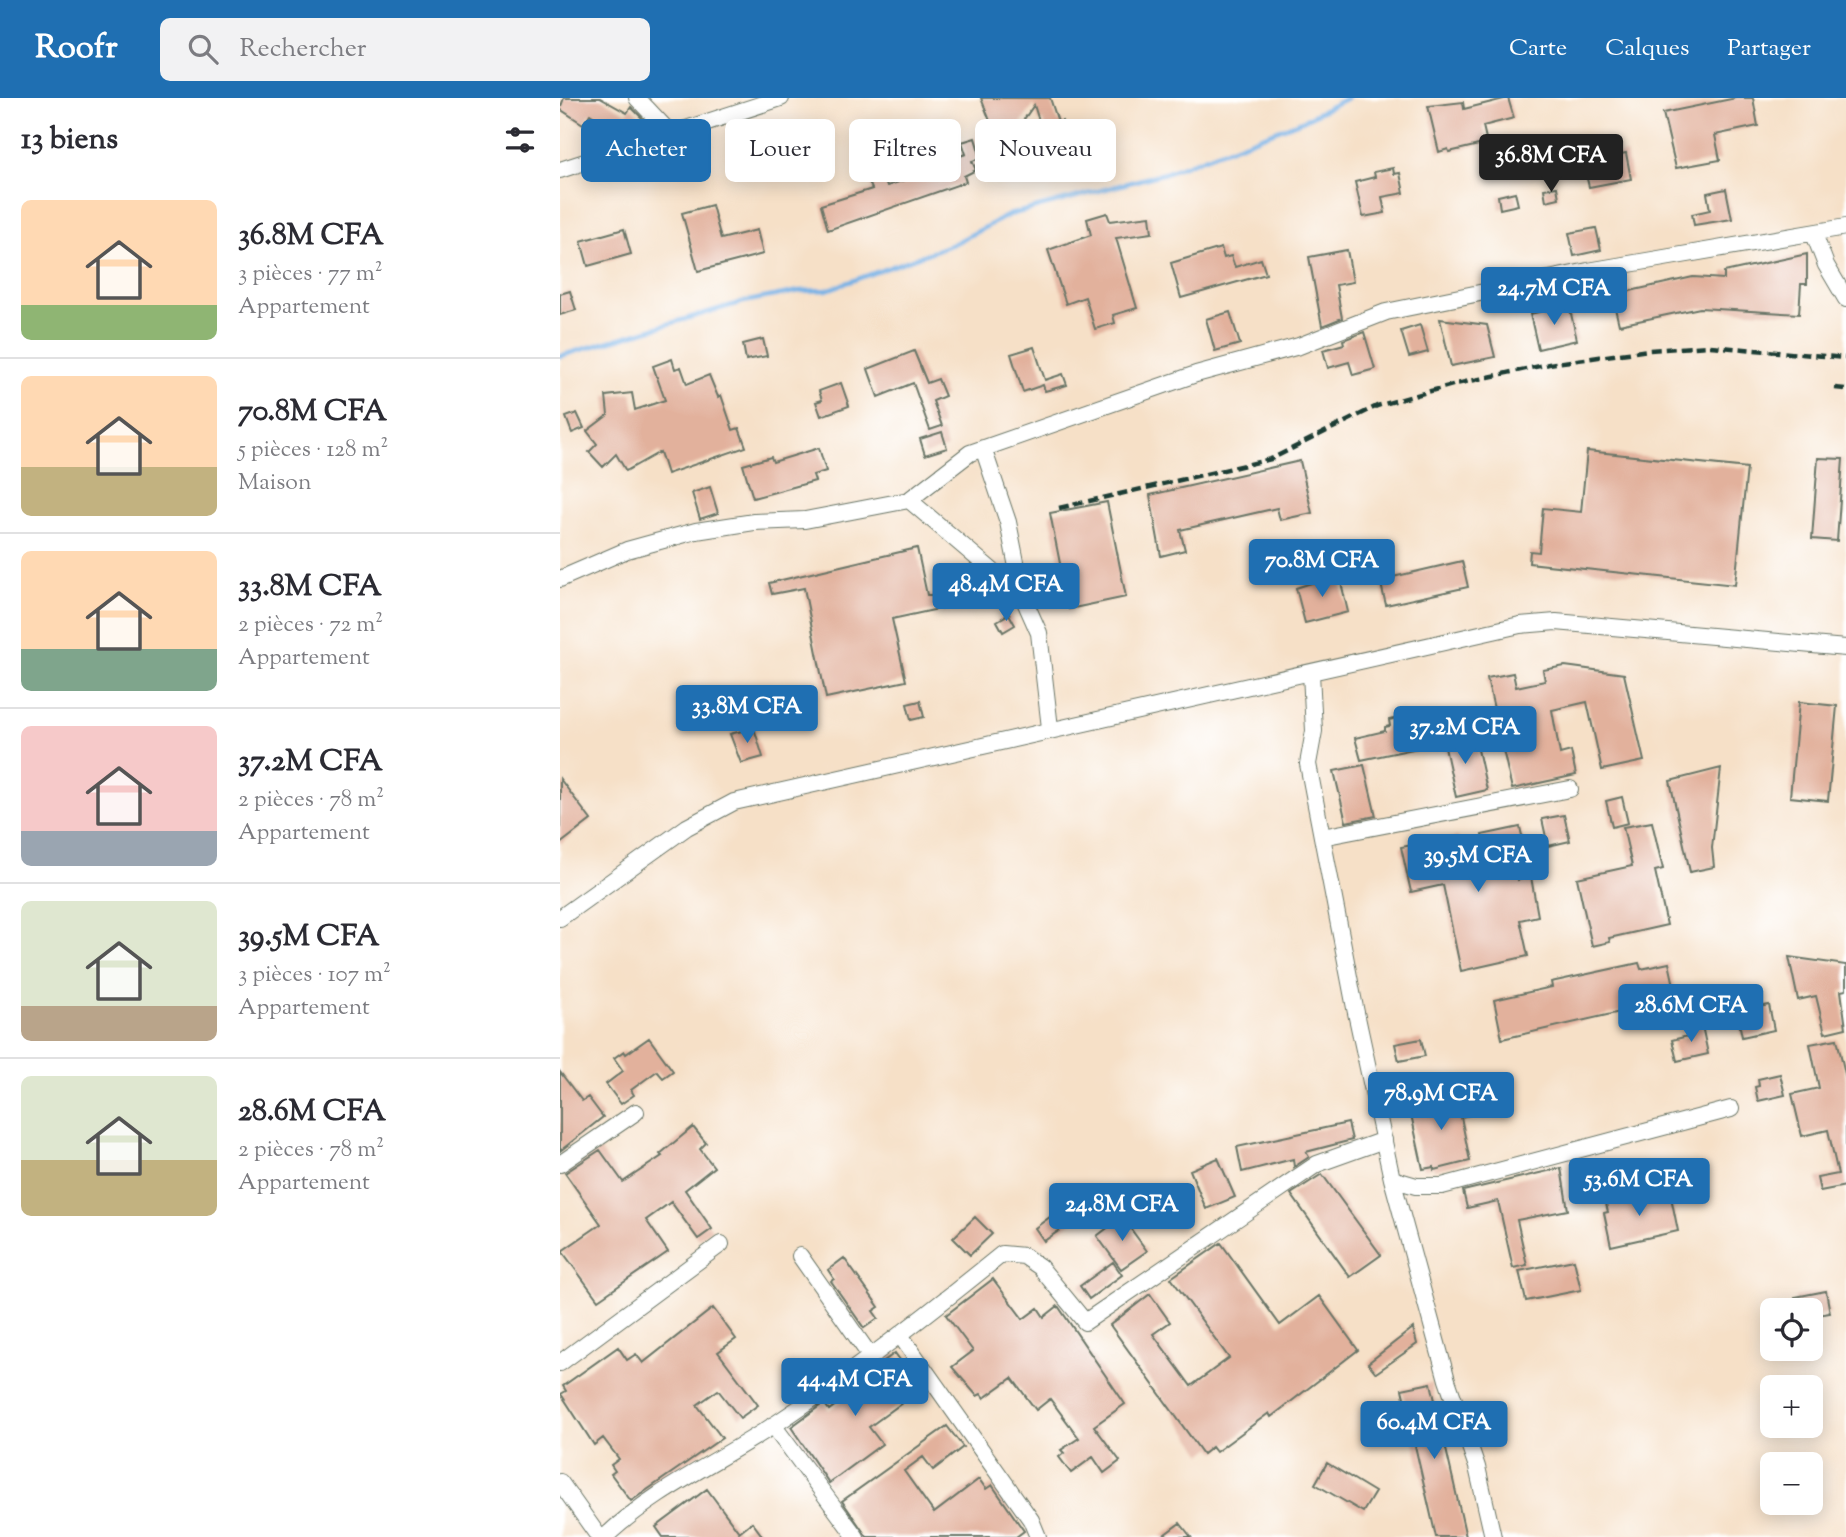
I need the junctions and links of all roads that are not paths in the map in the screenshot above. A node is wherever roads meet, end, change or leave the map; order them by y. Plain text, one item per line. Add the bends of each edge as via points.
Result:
1 (637, 98) edge
2 (781, 98) edge
3 (657, 119) edge
4 (711, 120) edge
5 (581, 163) edge
6 (560, 170) edge
7 (1846, 227) edge
8 (1814, 234) junction
9 (1846, 299) edge
10 (983, 448) junction
11 (909, 500) junction
12 (560, 579) edge
13 (1023, 597) junction
14 (1846, 648) edge
15 (1311, 673) junction
16 (1050, 728) junction
17 (1570, 789) dead end
18 (1322, 837) junction
19 (560, 918) edge
20 (1731, 1110) dead end
21 (636, 1112) dead end
22 (1384, 1140) junction
23 (560, 1164) edge
24 (1392, 1179) junction
25 (722, 1244) dead end
26 (800, 1256) dead end
27 (900, 1335) junction
28 (871, 1357) junction
29 (560, 1363) edge
30 (773, 1425) junction
31 (560, 1482) edge
32 (599, 1537) edge
33 (605, 1537) edge
34 (856, 1537) edge
35 (1038, 1537) edge
36 (1493, 1537) edge

1 - 3 street
2 - 4 street
5 - 6 street
7 - 8 street
8 - 9 street
8 - 10 street via 1588,271 1386,312 1299,346 1196,374
10 - 11 street via 939,474
10 - 13 street via 1008,522
11 - 12 street via 805,520 696,531 627,550
11 - 13 street
13 - 16 street via 1039,633
14 - 15 street via 1556,622 1520,625
15 - 16 street
15 - 18 street via 1314,731 1308,764
16 - 19 street via 734,802 687,827
17 - 18 street
18 - 22 street
20 - 24 street via 1442,1186 1416,1186
21 - 23 street
22 - 24 street
22 - 27 street via 1317,1164 1085,1322 1040,1268 1024,1256 1002,1254
24 - 36 street via 1447,1380 1477,1467
25 - 29 street
26 - 28 street
27 - 28 street
27 - 35 street via 1031,1520
28 - 30 street
30 - 33 street via 633,1510
30 - 34 street
31 - 32 street

